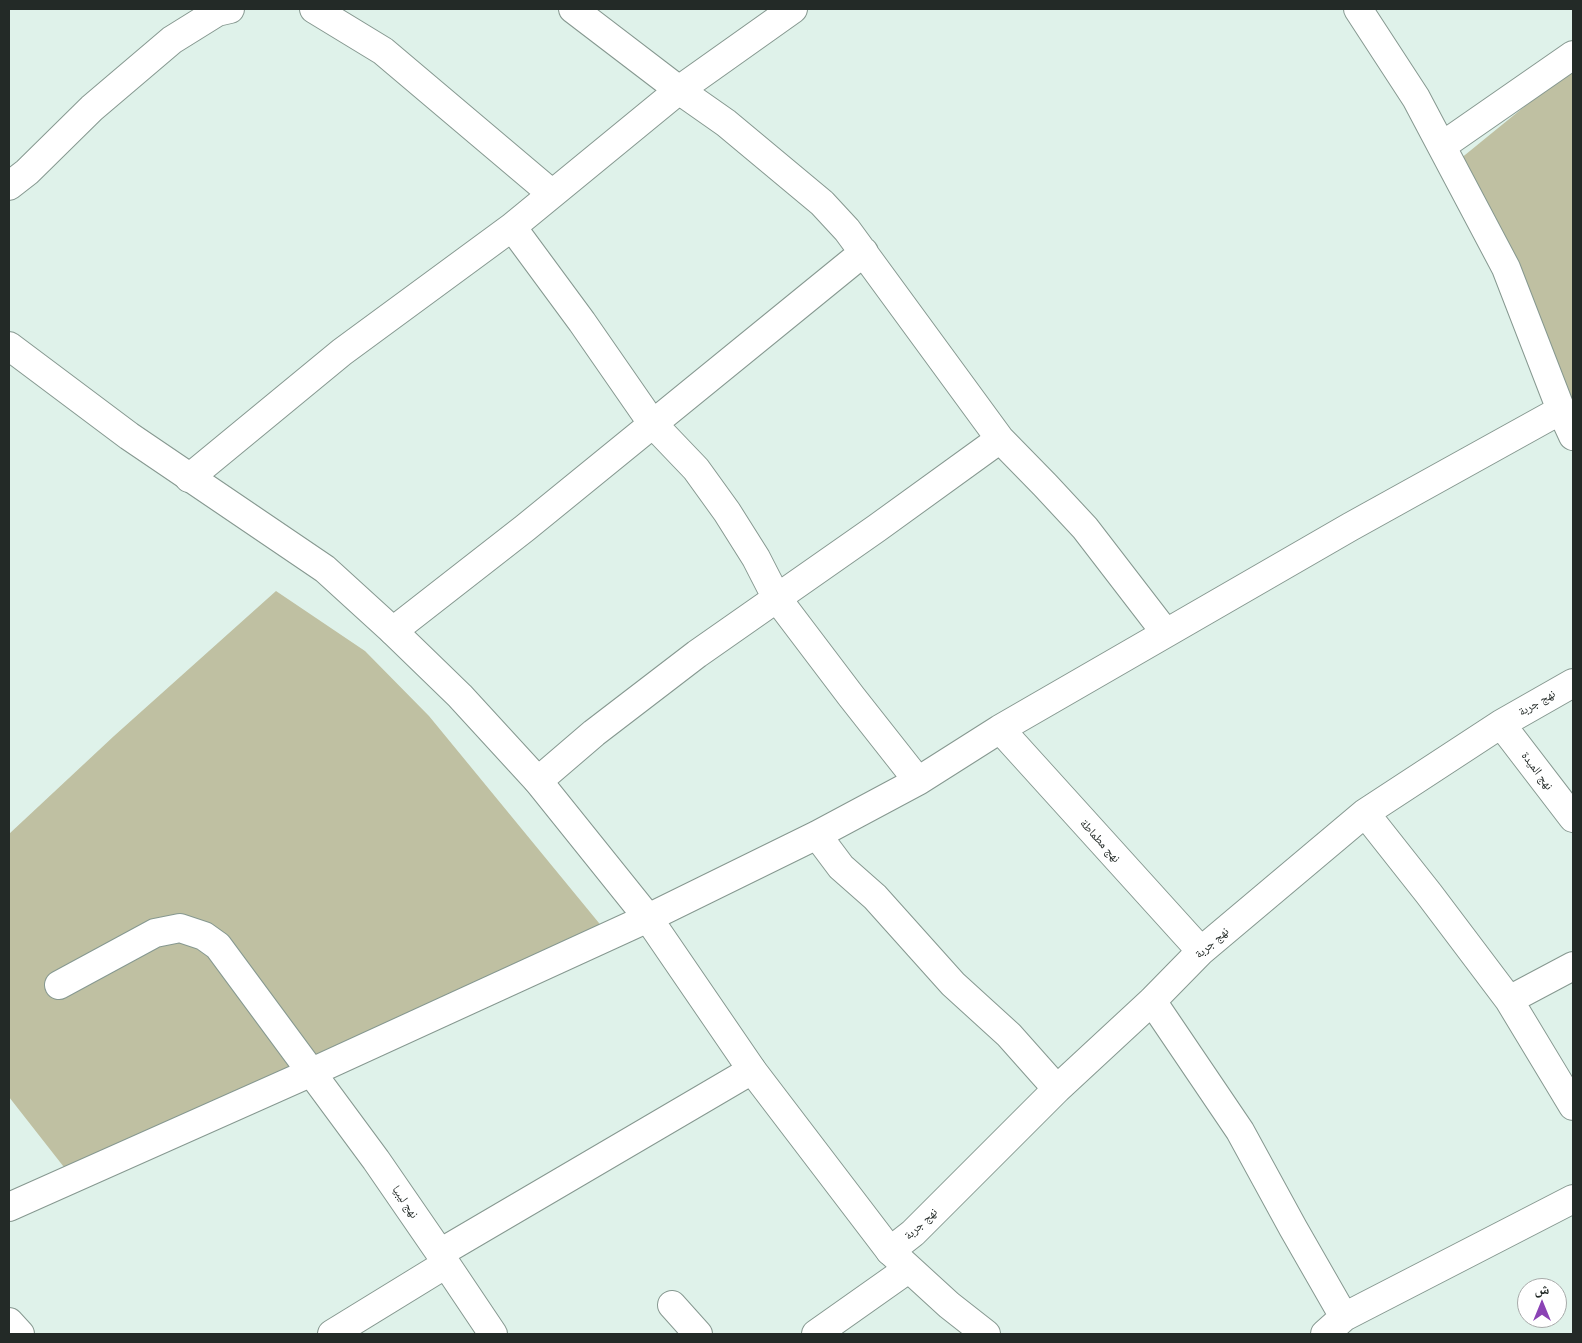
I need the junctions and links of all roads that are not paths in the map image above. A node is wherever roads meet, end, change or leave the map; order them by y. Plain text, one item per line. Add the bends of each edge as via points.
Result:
1 (230, 9) edge
2 (314, 9) edge
3 (573, 9) edge
4 (793, 9) edge
5 (1358, 9) edge
6 (1573, 55) edge
7 (678, 90) junction
8 (1442, 146) junction
9 (9, 186) edge
10 (551, 193) junction
11 (512, 227) junction
12 (864, 252) junction
13 (9, 346) edge
14 (1561, 410) junction
15 (652, 423) junction
16 (1573, 436) edge
17 (1000, 439) junction
18 (189, 478) junction
19 (776, 597) junction
20 (393, 631) junction
21 (1165, 632) junction
22 (1573, 683) edge
23 (1502, 724) junction
24 (1000, 729) junction
25 (538, 781) junction
26 (918, 781) junction
27 (1365, 813) junction
28 (1573, 818) edge
29 (817, 835) junction
30 (648, 918) junction
31 (1201, 952) junction
32 (1573, 966) edge
33 (59, 985) dead end
34 (1509, 1000) junction
35 (1152, 1001) junction
36 (752, 1070) junction
37 (312, 1072) junction
38 (1057, 1089) junction
39 (1573, 1106) edge
40 (1573, 1200) edge
41 (9, 1207) edge
42 (443, 1259) junction
43 (899, 1260) junction
44 (672, 1305) dead end
45 (9, 1322) edge
46 (1335, 1325) edge
47 (20, 1334) edge
48 (332, 1334) edge
49 (493, 1334) edge
50 (698, 1334) edge
51 (816, 1334) edge
52 (986, 1334) edge

1 - 9 street via 217,12 172,40 92,108
2 - 10 street via 383,52
3 - 7 street
4 - 7 street
5 - 8 street via 1416,98
6 - 8 street
7 - 10 street
7 - 12 street via 726,123 822,203
8 - 14 street via 1506,268
10 - 11 street
11 - 15 street
11 - 18 street via 342,352
12 - 15 street
12 - 17 street
13 - 18 street
14 - 16 street
14 - 21 street
15 - 19 street via 696,469 727,512
15 - 20 street
17 - 19 street
17 - 21 street via 1085,528
18 - 20 street via 325,569
19 - 25 street via 594,733
19 - 26 street
20 - 25 street via 460,696
21 - 24 street
22 - 23 street, نهج جربة
23 - 27 street, نهج جربة
23 - 28 street, نهج الميدة
24 - 26 street
24 - 31 street, نهج مطماطة
25 - 30 street
26 - 29 street
27 - 31 street, نهج جربة
27 - 34 street
29 - 30 street
29 - 38 street via 840,867 874,897 953,984 1009,1035
30 - 36 street
30 - 37 street
31 - 35 street, نهج جربة
32 - 34 street
33 - 37 street, نهج ليبيا via 155,933 180,928 204,936 218,946
34 - 39 street
35 - 38 street, نهج جربة
35 - 46 street via 1240,1132 1293,1228
36 - 42 street
36 - 43 street
37 - 41 street
37 - 42 street, نهج ليبيا
38 - 43 street, نهج جربة via 913,1233
40 - 46 street
42 - 48 street
42 - 49 street, نهج ليبيا
43 - 51 street, نهج جربة
43 - 52 street
44 - 50 street
45 - 47 street

